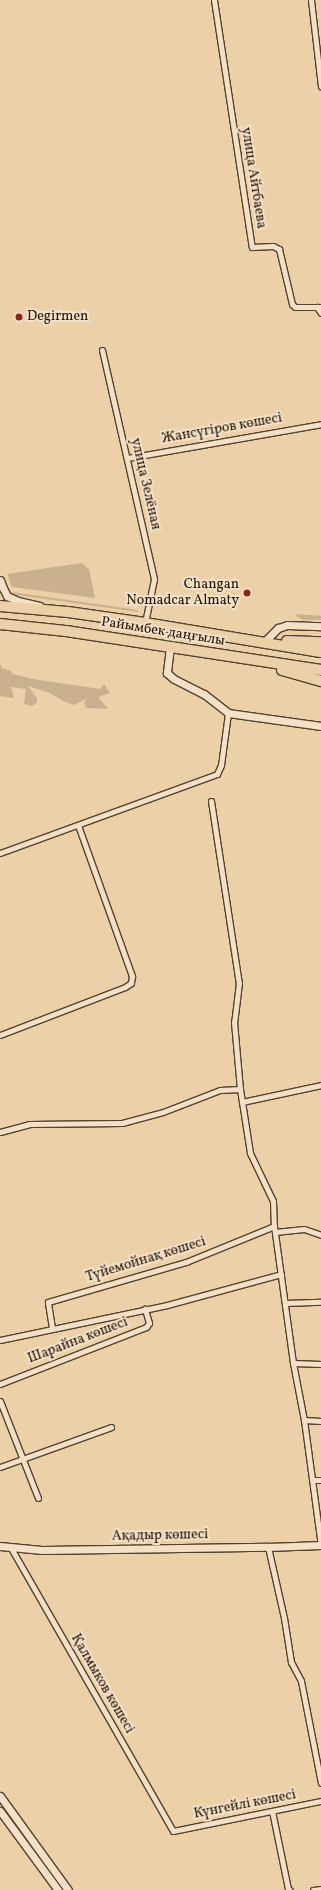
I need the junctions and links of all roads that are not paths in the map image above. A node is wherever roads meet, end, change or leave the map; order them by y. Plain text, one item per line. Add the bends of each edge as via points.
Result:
1 (214, 0) edge
2 (312, 0) edge
3 (321, 86) edge
4 (319, 307) edge
5 (321, 313) edge
6 (102, 350) dead end
7 (321, 424) edge
8 (127, 458) junction
9 (0, 580) edge
10 (0, 606) edge
11 (68, 612) junction
12 (145, 623) junction
13 (0, 624) edge
14 (321, 626) edge
15 (243, 639) junction
16 (266, 640) junction
17 (321, 642) edge
18 (170, 647) junction
19 (321, 652) edge
20 (240, 658) junction
21 (321, 670) edge
22 (321, 681) edge
23 (228, 713) junction
24 (321, 726) edge
25 (211, 801) dead end
26 (78, 824) junction
27 (0, 853) edge
28 (0, 1035) edge
29 (321, 1085) edge
30 (240, 1089) junction
31 (242, 1102) junction
32 (0, 1132) edge
33 (274, 1226) junction
34 (275, 1232) junction
35 (321, 1235) edge
36 (281, 1274) junction
37 (321, 1302) edge
38 (285, 1304) junction
39 (145, 1309) junction
40 (52, 1328) junction
41 (0, 1340) edge
42 (293, 1363) junction
43 (321, 1364) edge
44 (0, 1384) edge
45 (0, 1401) edge
46 (304, 1420) junction
47 (321, 1421) edge
48 (111, 1427) dead end
49 (23, 1458) junction
50 (0, 1467) edge
51 (313, 1480) junction
52 (321, 1480) edge
53 (38, 1498) dead end
54 (321, 1545) edge
55 (0, 1546) edge
56 (268, 1547) junction
57 (11, 1548) junction
58 (321, 1783) edge
59 (0, 1796) edge
60 (321, 1801) edge
61 (0, 1810) edge
62 (272, 1811) junction
63 (173, 1831) joint
64 (321, 1889) edge
65 (58, 1890) edge
66 (68, 1890) edge
67 (290, 1890) edge
68 (313, 1890) edge

1 - 4 street, улица Айтбаева via 252,247 278,248 292,304 295,307
2 - 3 street
4 - 5 street
6 - 8 street, улица Зелёная
7 - 8 street, Жансүгіров көшесі
8 - 12 street, улица Зелёная via 154,579
9 - 11 street via 5,592 13,598
10 - 11 highway, Райымбек даңғылы
11 - 12 highway, Райымбек даңғылы
12 - 15 highway, Райымбек даңғылы
13 - 18 highway, Райымбек даңғылы
14 - 16 street via 287,625 278,628
15 - 16 highway
15 - 19 highway, Райымбек даңғылы
16 - 17 highway
18 - 20 highway, Райымбек даңғылы
18 - 23 street via 167,673 204,694
20 - 21 highway, Райымбек даңғылы
20 - 22 highway
23 - 24 street
23 - 26 street via 221,765 217,774
25 - 30 street via 239,984 234,1022
26 - 27 street
26 - 28 street via 132,976 131,983
29 - 31 street
30 - 31 street
30 - 32 street via 220,1090 163,1112 122,1123 29,1124
31 - 33 street via 250,1152 272,1201
33 - 34 street
33 - 40 street, Түйемойнақ көшесі via 186,1262 48,1302
34 - 35 street via 304,1229
34 - 36 street
36 - 38 street
36 - 39 street
37 - 38 street
38 - 42 street
39 - 40 street
39 - 44 street, Шарайна көшесі via 149,1322 146,1327
40 - 41 street
42 - 43 street
42 - 46 street
45 - 49 street
46 - 47 street
46 - 51 street
48 - 49 street
49 - 50 street
49 - 53 street
51 - 52 street
51 - 54 street
54 - 56 street, Ақадыр көшесі
55 - 57 street, Ақадыр көшесі
56 - 57 street, Ақадыр көшесі via 42,1550
56 - 58 street via 291,1662 301,1681
57 - 63 street, Қалмыков көшесі
59 - 66 street
60 - 62 street, Күнгейлі көшесі
61 - 65 street
62 - 63 street, Күнгейлі көшесі
62 - 67 street
64 - 68 street

